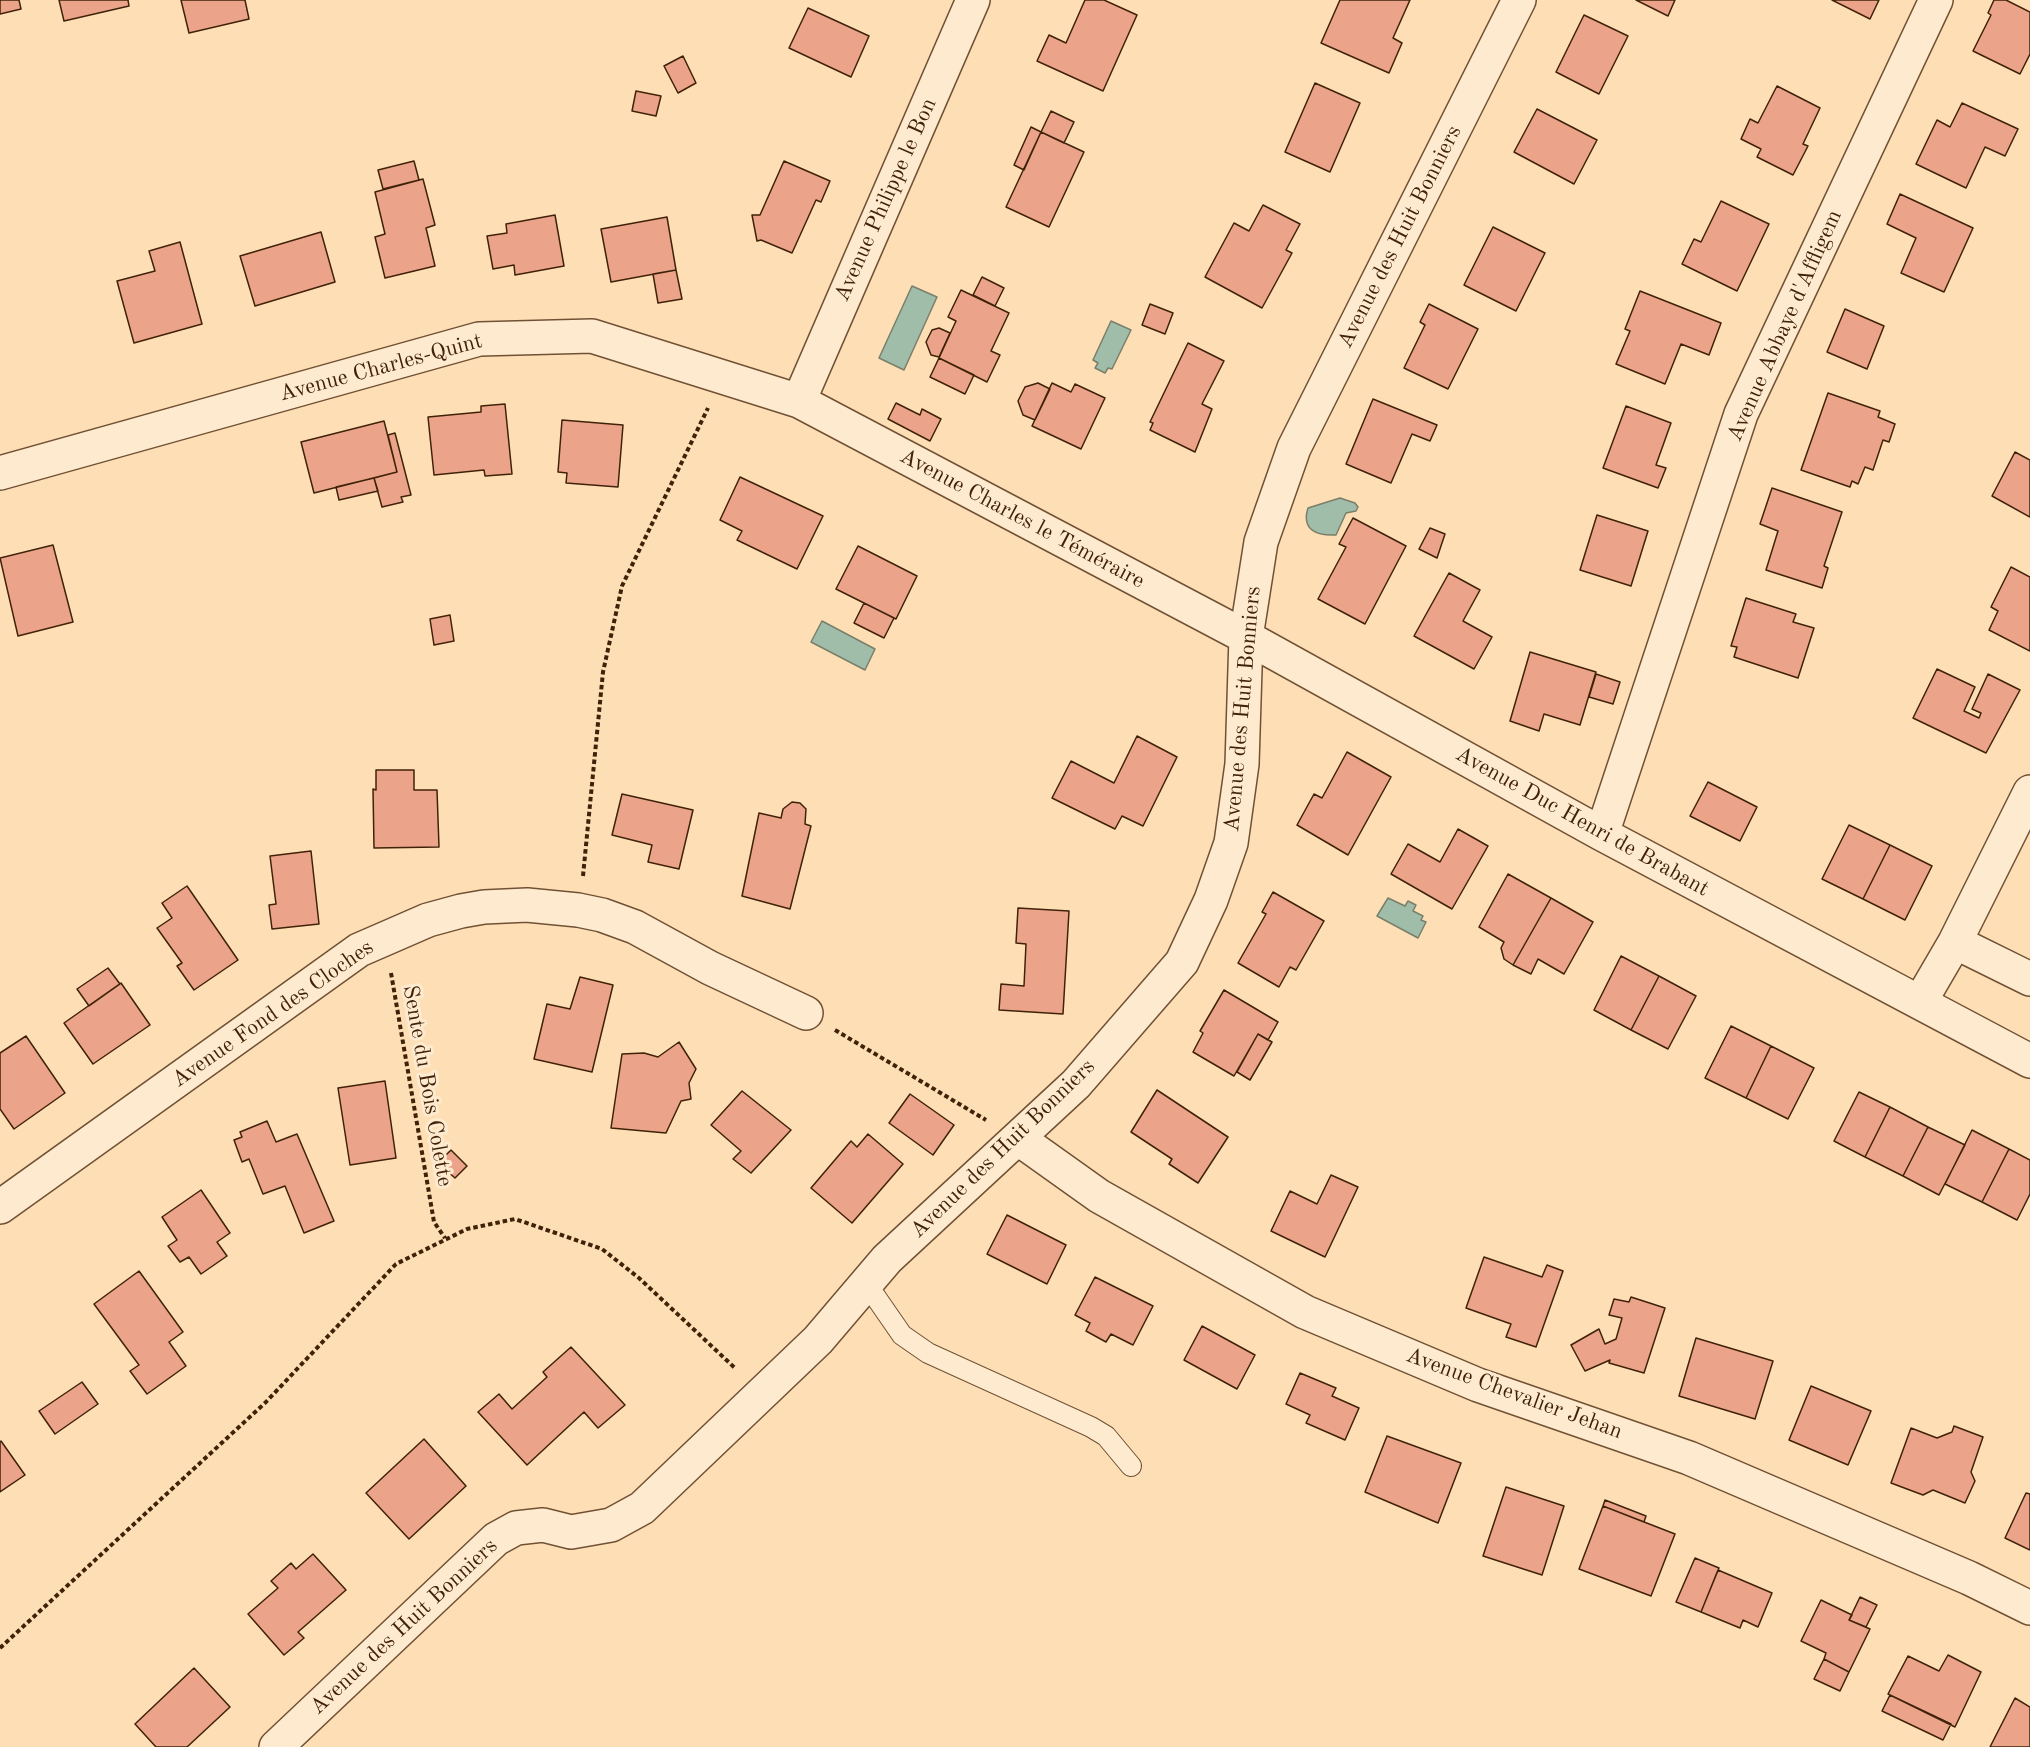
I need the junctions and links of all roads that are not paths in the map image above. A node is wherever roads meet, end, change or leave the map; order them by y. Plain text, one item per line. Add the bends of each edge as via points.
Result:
1 (973, 0) edge
2 (1519, 0) edge
3 (1936, 0) edge
4 (798, 401) junction
5 (0, 473) edge
6 (1246, 637) junction
7 (2030, 792) edge
8 (1602, 834) junction
9 (1955, 942) junction
10 (2030, 979) edge
11 (1920, 1002) junction
12 (806, 1013) road end
13 (2030, 1062) edge
14 (1019, 1139) junction
15 (0, 1207) edge
16 (866, 1283) junction
17 (1131, 1466) dead end
18 (2030, 1608) edge
19 (276, 1747) edge

1 - 4 street, Avenue Philippe le Bon
2 - 6 street, Avenue des Huit Bonniers via 1294,448 1261,542
3 - 8 street, Avenue Abbaye d'Affligem via 1741,414
4 - 5 street, Avenue Charles-Quint via 592,336 479,339
4 - 6 street, Avenue Charles le Téméraire
6 - 8 street, Avenue Duc Henri de Brabant
6 - 14 street, Avenue des Huit Bonniers via 1242,764 1231,843 1211,900 1182,962 1077,1084
7 - 9 street
8 - 11 street, Avenue Duc Henri de Brabant
9 - 10 street
9 - 11 street
11 - 13 street, Avenue Duc Henri de Brabant
12 - 15 street, Avenue Fond des Cloches via 635,927 578,909 484,907 428,920 359,950
14 - 16 street, Avenue des Huit Bonniers via 887,1259
14 - 18 street, Avenue Chevalier Jehan via 1099,1196 1305,1312 1478,1385 1689,1458
16 - 17 lane via 902,1335 927,1353 1091,1427 1106,1436
16 - 19 street, Avenue des Huit Bonniers via 818,1340 642,1508 611,1525 571,1532 543,1525 516,1528 496,1539

